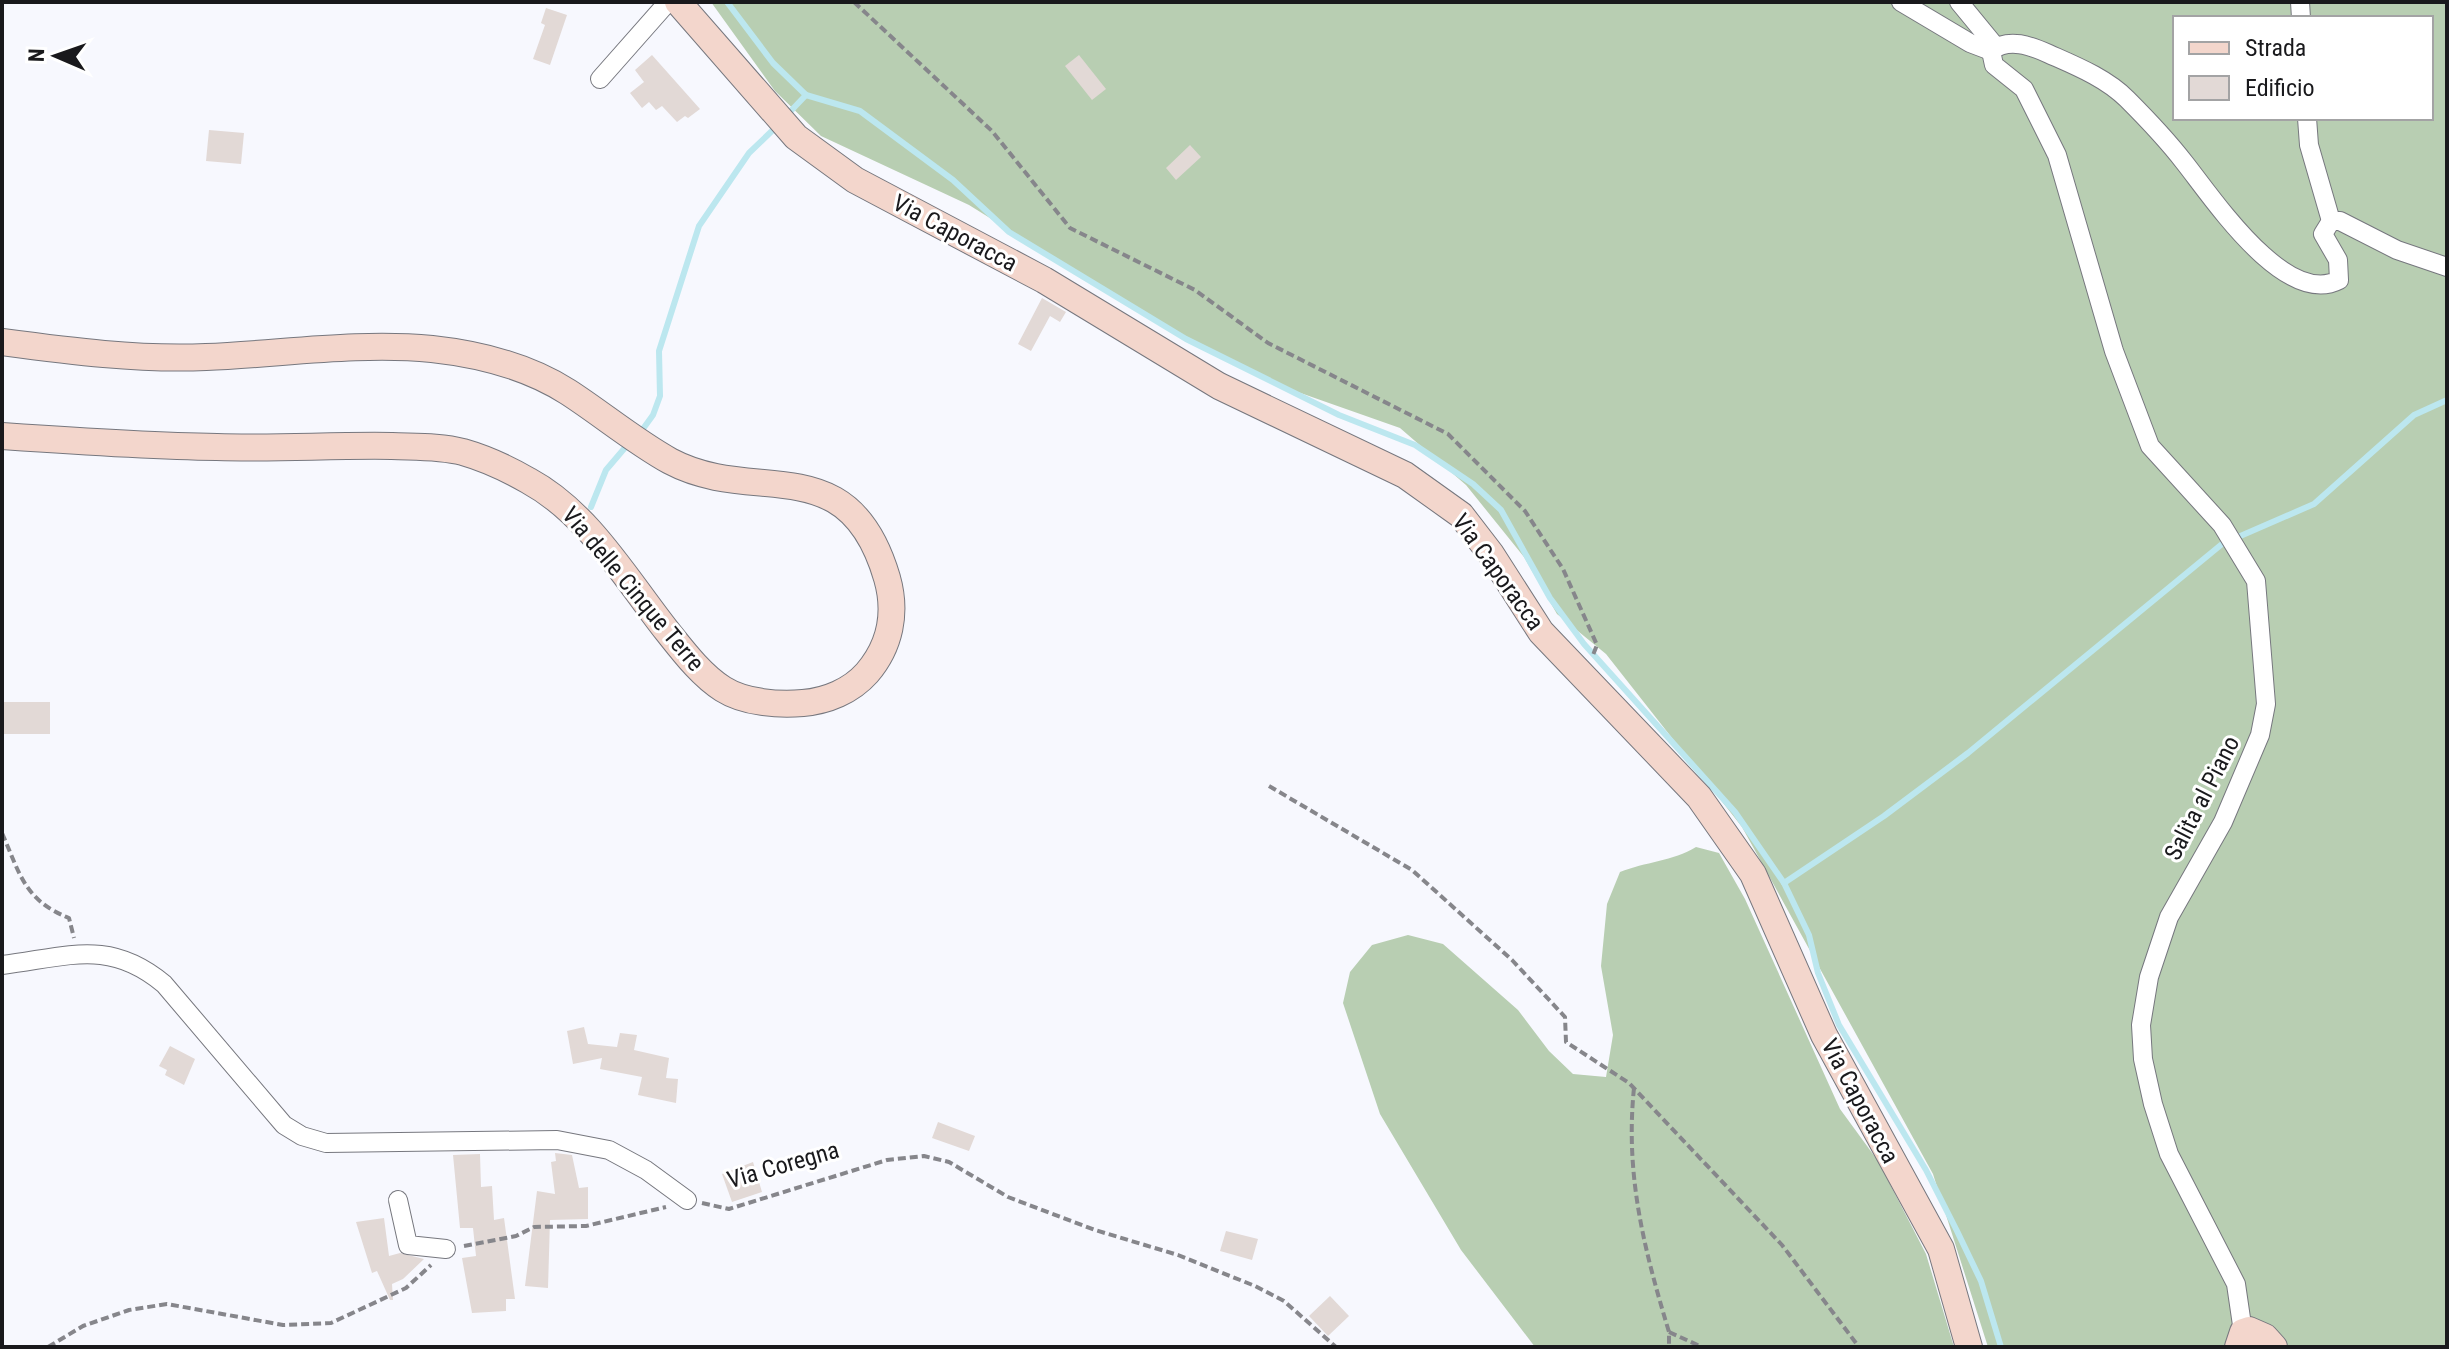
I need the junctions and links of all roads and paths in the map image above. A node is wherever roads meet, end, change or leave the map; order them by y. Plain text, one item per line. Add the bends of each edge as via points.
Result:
1 (668, 2) edge
2 (678, 2) edge
3 (854, 2) edge
4 (1901, 2) edge
5 (1959, 2) edge
6 (1994, 49) junction
7 (600, 79) dead end
8 (2307, 120) edge
9 (2331, 221) junction
10 (2447, 267) edge
11 (2, 342) edge
12 (2, 436) edge
13 (1584, 676) junction
14 (1269, 786) dead end
15 (2, 833) edge
16 (65, 957) junction
17 (2, 965) edge
18 (1634, 1088) junction
19 (398, 1200) dead end
20 (687, 1200) junction
21 (446, 1249) junction
22 (1669, 1332) junction
23 (2241, 1340) edge
24 (48, 1347) edge
25 (1336, 1347) edge
26 (1669, 1347) edge
27 (1702, 1347) edge
28 (1859, 1347) edge
29 (1969, 1347) edge
30 (2274, 1347) edge

1 - 7 street
2 - 13 main road, Via Caporacca via 796,137 855,180 1044,280 1219,386 1405,475 1461,515 1541,632
3 - 13 path via 992,131 1070,228 1195,290 1268,343 1448,434 1525,511 1563,569 1597,645
4 - 6 street via 1970,43
5 - 6 street, Salita al Piano
6 - 9 street via 2014,43 2033,46 2095,75 2125,97 2258,252 2310,283 2339,280 2338,260 2323,234
6 - 23 street, Salita al Piano via 1994,65 2024,89 2057,155 2114,351 2150,446 2222,525 2256,581 2266,704 2260,735 2223,822 2169,917 2149,977 2141,1025 2147,1074 2169,1154 2236,1284
8 - 9 street
9 - 10 street
11 - 12 main road, Via delle Cinque Terre via 172,358 431,349 513,366 563,389 694,471 788,485 843,506 855,515 882,563 892,606 890,629 884,651 847,690 815,702 753,700 726,692 702,672 607,551 553,497 464,452 372,446 190,447
13 - 29 main road, Via Caporacca via 1699,797 1753,874 1824,1035 1941,1249
14 - 18 path via 1412,870 1512,960 1565,1017 1566,1042
15 - 16 path via 30,896 69,918 75,943
16 - 17 street
16 - 20 street via 114,955 144,968 164,984 264,1104 302,1136 326,1143 557,1140 609,1150
18 - 22 path via 1629,1135 1640,1235
18 - 28 path via 1782,1245
19 - 21 street via 408,1245
20 - 21 path via 586,1226 534,1227 516,1236
20 - 25 path, Via Coregna via 729,1209 887,1160 924,1156 949,1162 1008,1197 1255,1286 1284,1301
21 - 24 path via 406,1288 331,1323 283,1325 167,1304 83,1326
22 - 26 path
22 - 27 path
23 - 30 main road via 2255,1330

